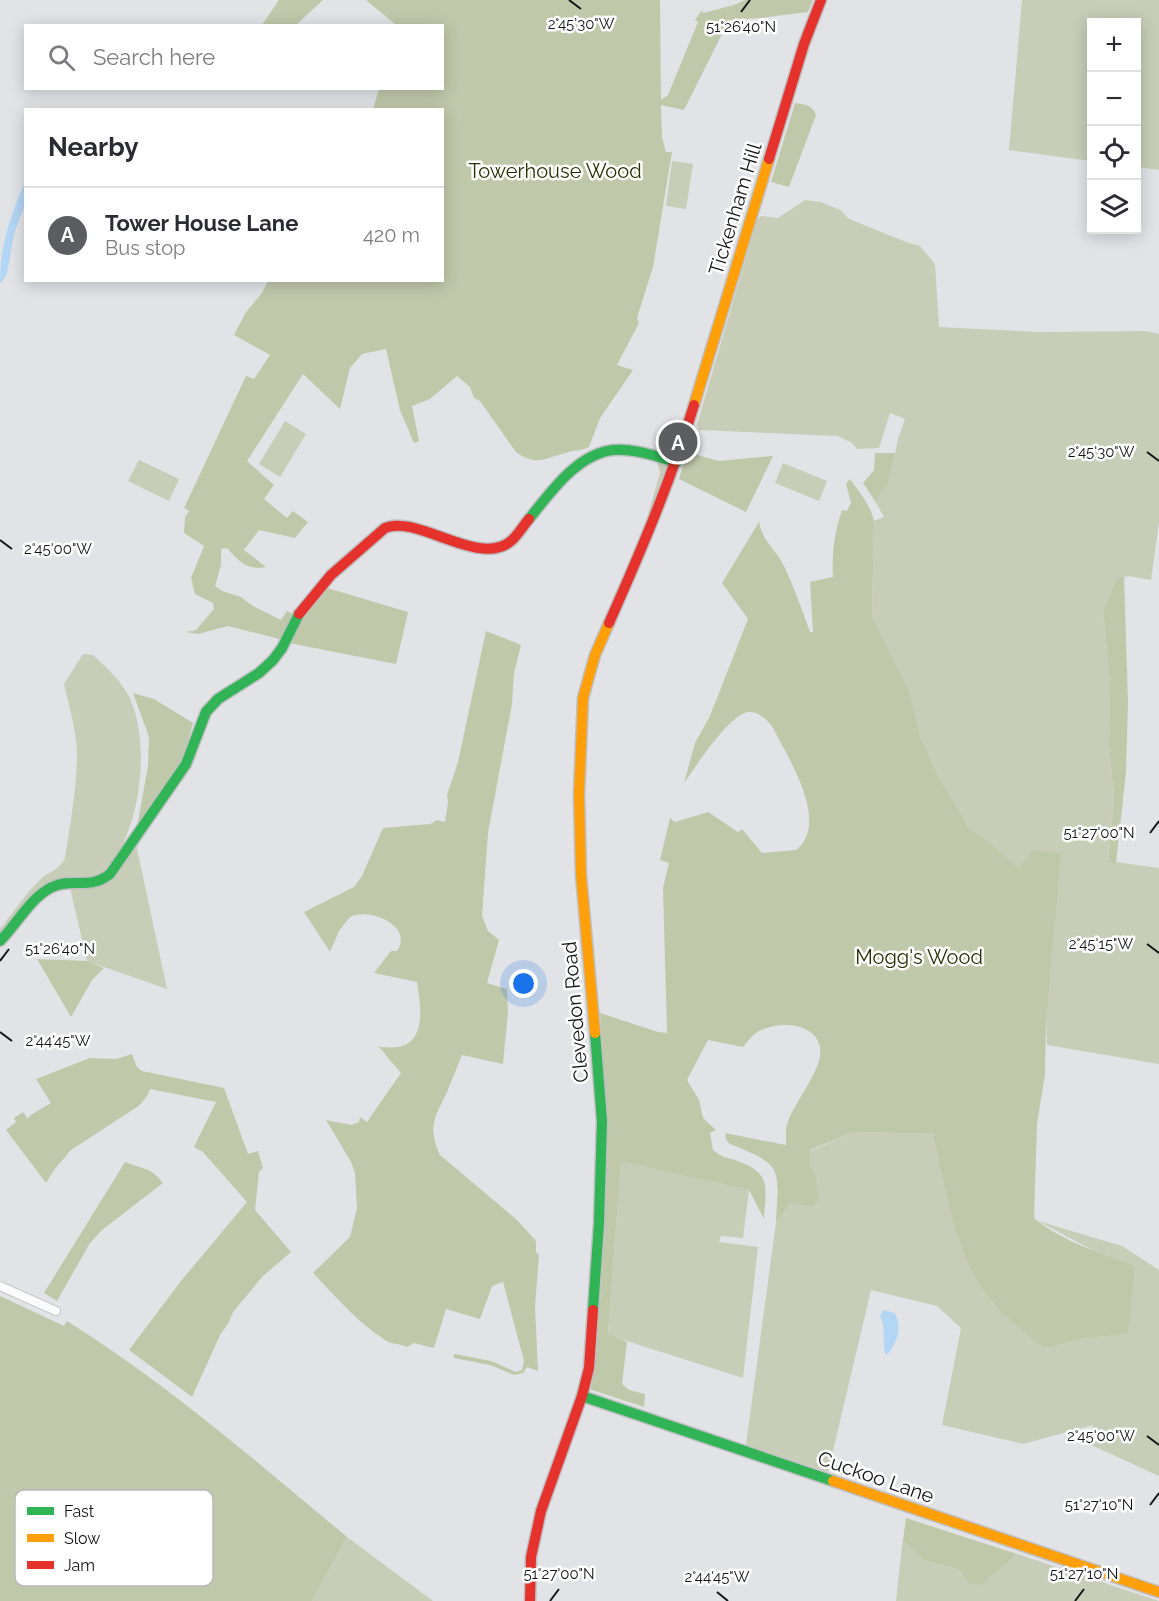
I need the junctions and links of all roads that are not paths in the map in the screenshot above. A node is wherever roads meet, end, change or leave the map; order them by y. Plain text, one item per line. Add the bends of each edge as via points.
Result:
1 (821, 0) edge
2 (686, 430) joint
3 (676, 462) junction
4 (0, 941) edge
5 (0, 1286) edge
6 (56, 1311) dead end
7 (582, 1396) junction
8 (1159, 1592) edge
9 (531, 1601) edge

1 - 2 main road, Tickenham Hill via 804,44
2 - 3 main road, Clevedon Road
3 - 4 main road via 622,450 594,456 567,477 504,547 461,543 400,525 385,528 317,589 274,659 210,707 186,764 110,874 95,884 57,885 45,891
3 - 7 main road, Clevedon Road via 651,530 595,655 582,706 581,874 602,1150 589,1368
5 - 6 street
7 - 8 main road, Cuckoo Lane
7 - 9 main road, Clevedon Road via 541,1511 531,1557

